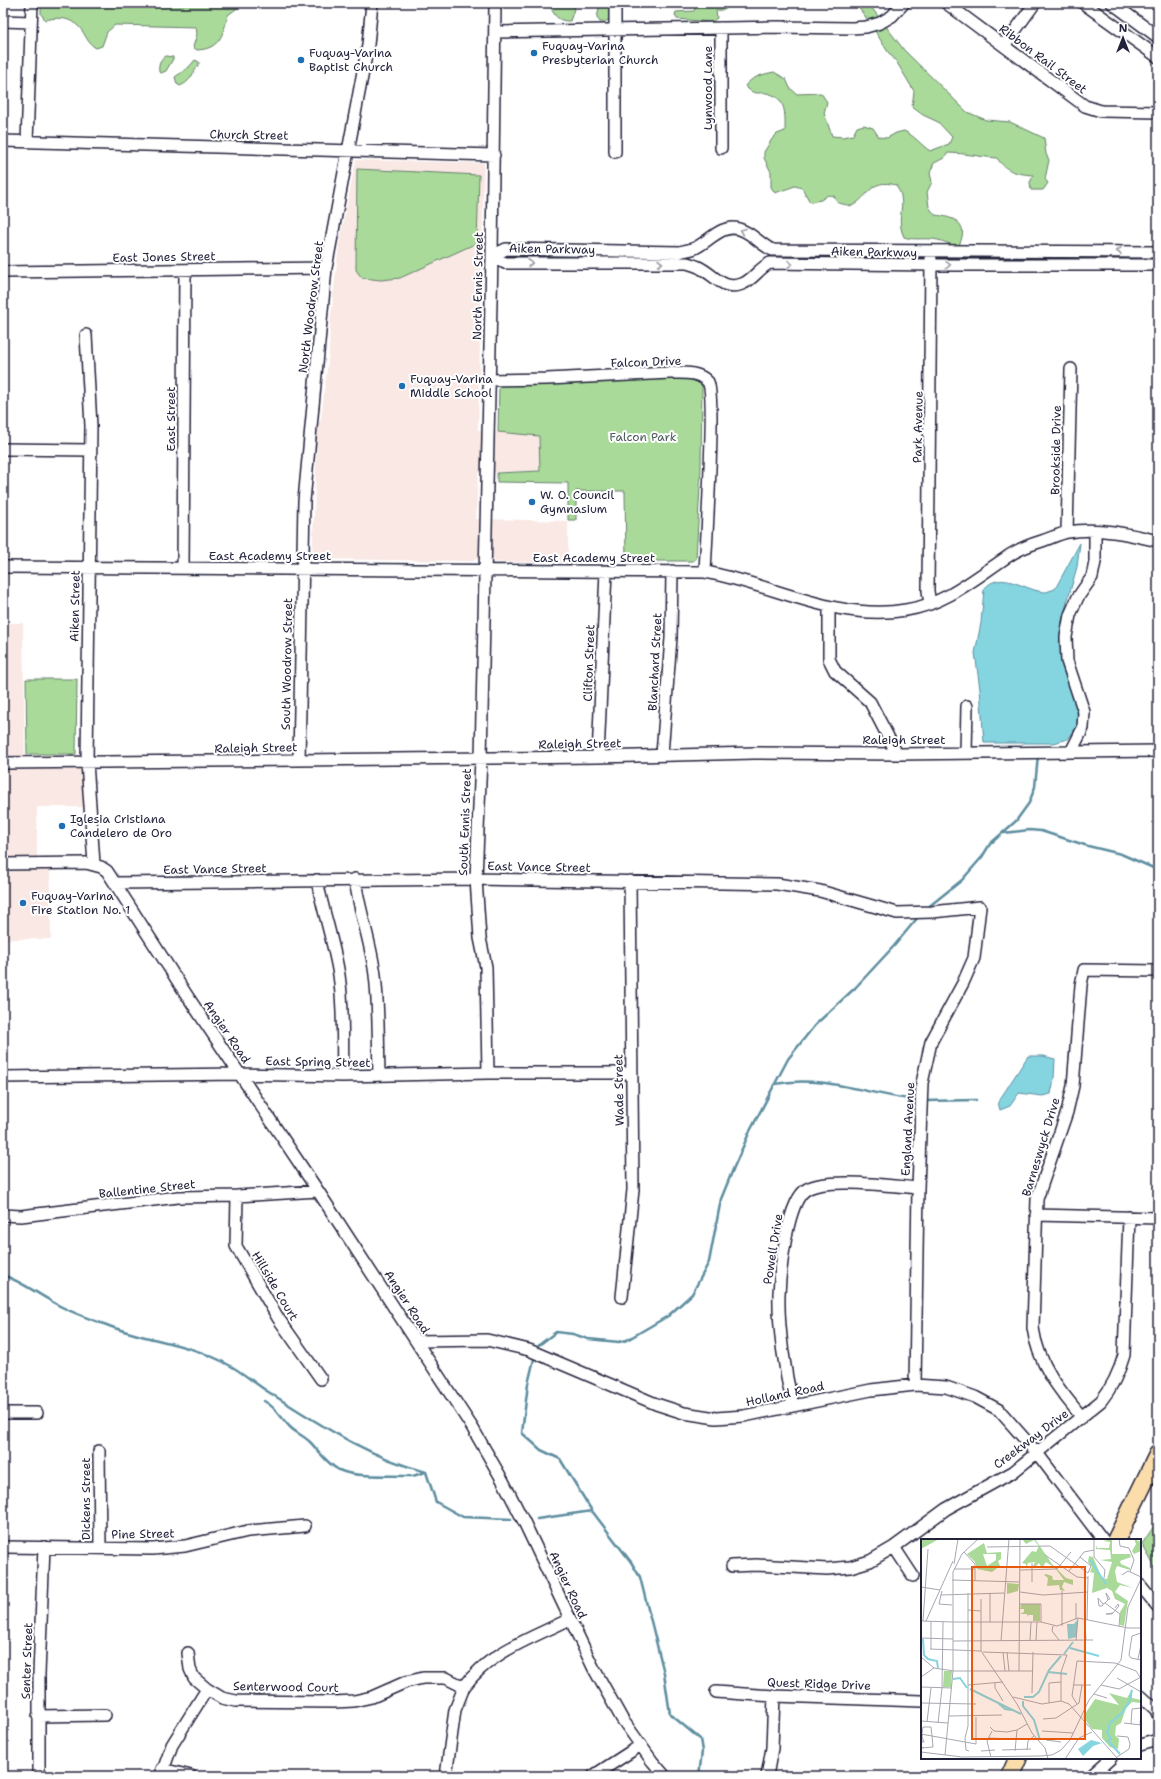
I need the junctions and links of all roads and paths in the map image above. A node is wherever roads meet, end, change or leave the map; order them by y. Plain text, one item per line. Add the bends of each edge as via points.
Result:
1 (32, 3) edge
2 (372, 3) edge
3 (495, 3) edge
4 (615, 3) edge
5 (904, 3) edge
6 (946, 3) edge
7 (1035, 3) edge
8 (1083, 3) edge
9 (1112, 3) edge
10 (3, 21) edge
11 (31, 22) junction
12 (721, 28) junction
13 (615, 30) junction
14 (495, 32) junction
15 (1158, 37) edge
16 (1004, 46) junction
17 (1158, 57) edge
18 (1158, 112) edge
19 (3, 141) edge
20 (28, 142) junction
21 (721, 148) dead end
22 (348, 150) junction
23 (615, 152) dead end
24 (494, 155) junction
25 (686, 250) junction
26 (773, 250) junction
27 (931, 251) junction
28 (1158, 252) edge
29 (492, 256) junction
30 (686, 263) junction
31 (773, 263) junction
32 (1158, 265) edge
33 (931, 266) junction
34 (326, 268) junction
35 (185, 270) junction
36 (3, 272) edge
37 (86, 335) dead end
38 (1071, 369) dead end
39 (489, 380) junction
40 (3, 449) edge
41 (90, 450) junction
42 (1095, 531) junction
43 (1067, 532) junction
44 (1158, 541) edge
45 (3, 567) edge
46 (89, 567) junction
47 (183, 568) junction
48 (302, 568) junction
49 (485, 570) junction
50 (606, 571) junction
51 (672, 571) junction
52 (705, 572) junction
53 (930, 604) junction
54 (829, 608) junction
55 (967, 706) dead end
56 (1158, 751) edge
57 (1071, 752) junction
58 (966, 753) junction
59 (662, 754) junction
60 (897, 754) junction
61 (598, 757) junction
62 (481, 758) junction
63 (299, 760) junction
64 (87, 762) junction
65 (3, 763) edge
66 (3, 864) edge
67 (94, 864) junction
68 (355, 879) junction
69 (476, 879) junction
70 (317, 880) junction
71 (630, 881) junction
72 (115, 883) junction
73 (959, 909) joint
74 (1158, 971) edge
75 (488, 1073) junction
76 (632, 1073) junction
77 (240, 1074) junction
78 (343, 1076) junction
79 (378, 1076) junction
80 (3, 1077) edge
81 (918, 1188) junction
82 (318, 1191) junction
83 (237, 1196) junction
84 (1036, 1215) junction
85 (3, 1216) edge
86 (1129, 1217) junction
87 (1158, 1218) edge
88 (622, 1297) dead end
89 (418, 1341) junction
90 (321, 1379) dead end
91 (915, 1385) junction
92 (793, 1406) junction
93 (3, 1413) edge
94 (37, 1413) dead end
95 (1082, 1417) junction
96 (99, 1451) dead end
97 (1037, 1453) junction
98 (1158, 1454) edge
99 (305, 1526) dead end
100 (1102, 1539) edge
101 (1116, 1539) edge
102 (3, 1547) edge
103 (44, 1547) junction
104 (100, 1547) junction
105 (894, 1547) junction
106 (732, 1566) dead end
107 (913, 1576) dead end
108 (1141, 1586) edge
109 (1158, 1607) edge
110 (570, 1619) junction
111 (188, 1653) dead end
112 (464, 1687) junction
113 (206, 1689) junction
114 (716, 1692) dead end
115 (774, 1696) junction
116 (1141, 1696) edge
117 (921, 1701) edge
118 (1158, 1715) edge
119 (38, 1716) junction
120 (105, 1716) dead end
121 (1158, 1740) edge
122 (641, 1745) junction
123 (1141, 1745) edge
124 (1018, 1759) edge
125 (1110, 1759) edge
126 (161, 1772) edge
127 (39, 1776) edge
128 (191, 1776) edge
129 (446, 1776) edge
130 (593, 1776) edge
131 (665, 1776) edge
132 (767, 1776) edge
133 (1010, 1776) edge
134 (1091, 1776) edge

1 - 11 street
2 - 22 street, North Woodrow Street via 368,45
3 - 14 street, North Ennis Street
4 - 13 street
5 - 12 street via 892,16 866,27
6 - 16 street, Ribbon Rail Street
7 - 16 street
8 - 17 street
9 - 15 street
10 - 11 street
11 - 20 street
12 - 13 street
12 - 21 street, Lynwood Lane
13 - 14 street
13 - 23 street
14 - 24 street, North Ennis Street
16 - 18 street, Ribbon Rail Street via 1085,106 1101,111
19 - 20 street, Church Street
20 - 22 street, Church Street
22 - 24 street, Church Street
22 - 34 street, North Woodrow Street
24 - 29 street, North Ennis Street
26 -> 25 street, Aiken Parkway via 739,229 728,228 695,248
25 - 29 street, Aiken Parkway via 680,252 506,249
25 - 30 street
26 - 27 street, Aiken Parkway
26 - 31 street
28 -> 27 street, Aiken Parkway
27 - 33 street, Park Avenue
29 -> 30 street, Aiken Parkway via 505,263
29 - 39 street, North Ennis Street
30 - 31 street, Aiken Parkway via 696,266 722,283 732,285 750,280 762,267
31 -> 33 street, Aiken Parkway
33 -> 32 street, Aiken Parkway
33 - 53 street, Park Avenue via 928,591
34 - 35 street, East Jones Street
34 - 48 street, North Woodrow Street via 304,501
35 - 36 street, East Jones Street
35 - 47 street, East Street
37 - 41 street, Aiken Street
38 - 43 street, Brookside Drive
39 - 49 street, North Ennis Street
39 - 52 street, Falcon Drive via 670,373 690,374 706,380 710,389 710,422
40 - 41 street
41 - 46 street, Aiken Street
42 - 43 street, East Academy Street
42 - 44 street, East Academy Street
42 - 57 street via 1095,562 1092,577 1078,597 1070,615 1066,637 1066,661 1084,712 1083,728
43 - 53 street, East Academy Street via 1021,548 966,586
45 - 46 street, East Academy Street
46 - 47 street, East Academy Street
46 - 64 street, Aiken Street
47 - 48 street, East Academy Street
48 - 49 street, East Academy Street
48 - 63 street, South Woodrow Street
49 - 50 street, East Academy Street
49 - 62 street, South Ennis Street
50 - 51 street, East Academy Street
50 - 61 street, Clifton Street
51 - 52 street, East Academy Street
51 - 59 street, Blanchard Street via 671,638
52 - 54 street, East Academy Street via 735,578
53 - 54 street, East Academy Street via 908,610 879,613
54 - 60 street via 829,660 835,671 870,702
55 - 58 street
56 - 57 street, Raleigh Street
57 - 58 street, Raleigh Street
58 - 60 street, Raleigh Street
59 - 60 street, Raleigh Street
59 - 61 street, Raleigh Street
61 - 62 street, Raleigh Street
62 - 63 street, Raleigh Street
62 - 69 street, South Ennis Street
63 - 64 street, Raleigh Street
64 - 65 street, Raleigh Street
64 - 67 street, Aiken Street
66 - 67 street
67 - 72 street, Angier Road via 107,871
68 - 69 street, East Vance Street
68 - 70 street, East Vance Street
68 - 79 street via 375,974
69 - 71 street, East Vance Street
69 - 75 street, South Ennis Street via 480,938 486,967
70 - 72 street, East Vance Street
70 - 78 street via 334,943 339,977
71 - 73 street, East Vance Street via 777,884 820,891 897,913
71 - 76 street, Wade Street
72 - 77 street, Angier Road
73 - 81 street, England Avenue via 980,907 978,936 974,958 963,983 931,1042 922,1083
74 - 84 street, Barneswyck Drive via 1084,970 1073,1086 1037,1198
75 - 76 street, East Spring Street
75 - 79 street, East Spring Street
76 - 88 street, Wade Street via 633,1190
77 - 78 street, East Spring Street
77 - 80 street, East Spring Street
77 - 82 street, Angier Road
78 - 79 street, East Spring Street
81 - 91 street, England Avenue
81 - 92 street, Powell Drive via 823,1184 806,1189 797,1198 787,1233 779,1295 786,1377
82 - 83 street, Ballentine Street
82 - 89 street, Angier Road
83 - 85 street, Ballentine Street via 178,1197
83 - 90 street, Hillside Court via 236,1246 278,1318
84 - 86 street
84 - 95 street, Barneswyck Drive via 1033,1328 1035,1342 1056,1386
86 - 87 street
86 - 95 street, Creekway Drive via 1124,1355 1111,1389
89 - 92 street, Holland Road via 487,1340 530,1350 620,1390 684,1413 716,1418 744,1416
89 - 110 street, Angier Road via 504,1481
91 - 92 street, Holland Road via 871,1390
91 - 97 street, Holland Road via 946,1386 999,1410
93 - 94 street
95 - 97 street, Creekway Drive
96 - 104 street, Dickens Street
97 - 100 street, Holland Road
97 - 105 street, Creekway Drive via 1013,1472 946,1509
98 - 101 highway
99 - 104 street, Pine Street via 248,1531 185,1546 153,1549
102 - 103 street, Pine Street
103 - 104 street, Pine Street
103 - 119 street, Senter Street
105 - 106 street, Creekway Drive via 870,1561 850,1567 827,1569
105 - 107 street
108 - 109 street
110 - 112 street via 499,1653 473,1675
110 - 122 street, Angier Road via 610,1698
111 - 113 street, Senterwood Court via 194,1678
112 - 113 street, Senterwood Court via 446,1678 423,1678 406,1682 372,1697 334,1702 236,1701 222,1698
112 - 129 street via 455,1710
113 - 126 street via 172,1745
114 - 115 street, Quest Ridge Drive
115 - 117 street, Quest Ridge Drive
115 - 132 street via 772,1748
116 - 118 street
119 - 120 street
119 - 127 street, Senter Street
121 - 123 street
122 - 130 street
122 - 131 street, Angier Road
124 - 133 highway
125 - 134 street
126 - 128 street

